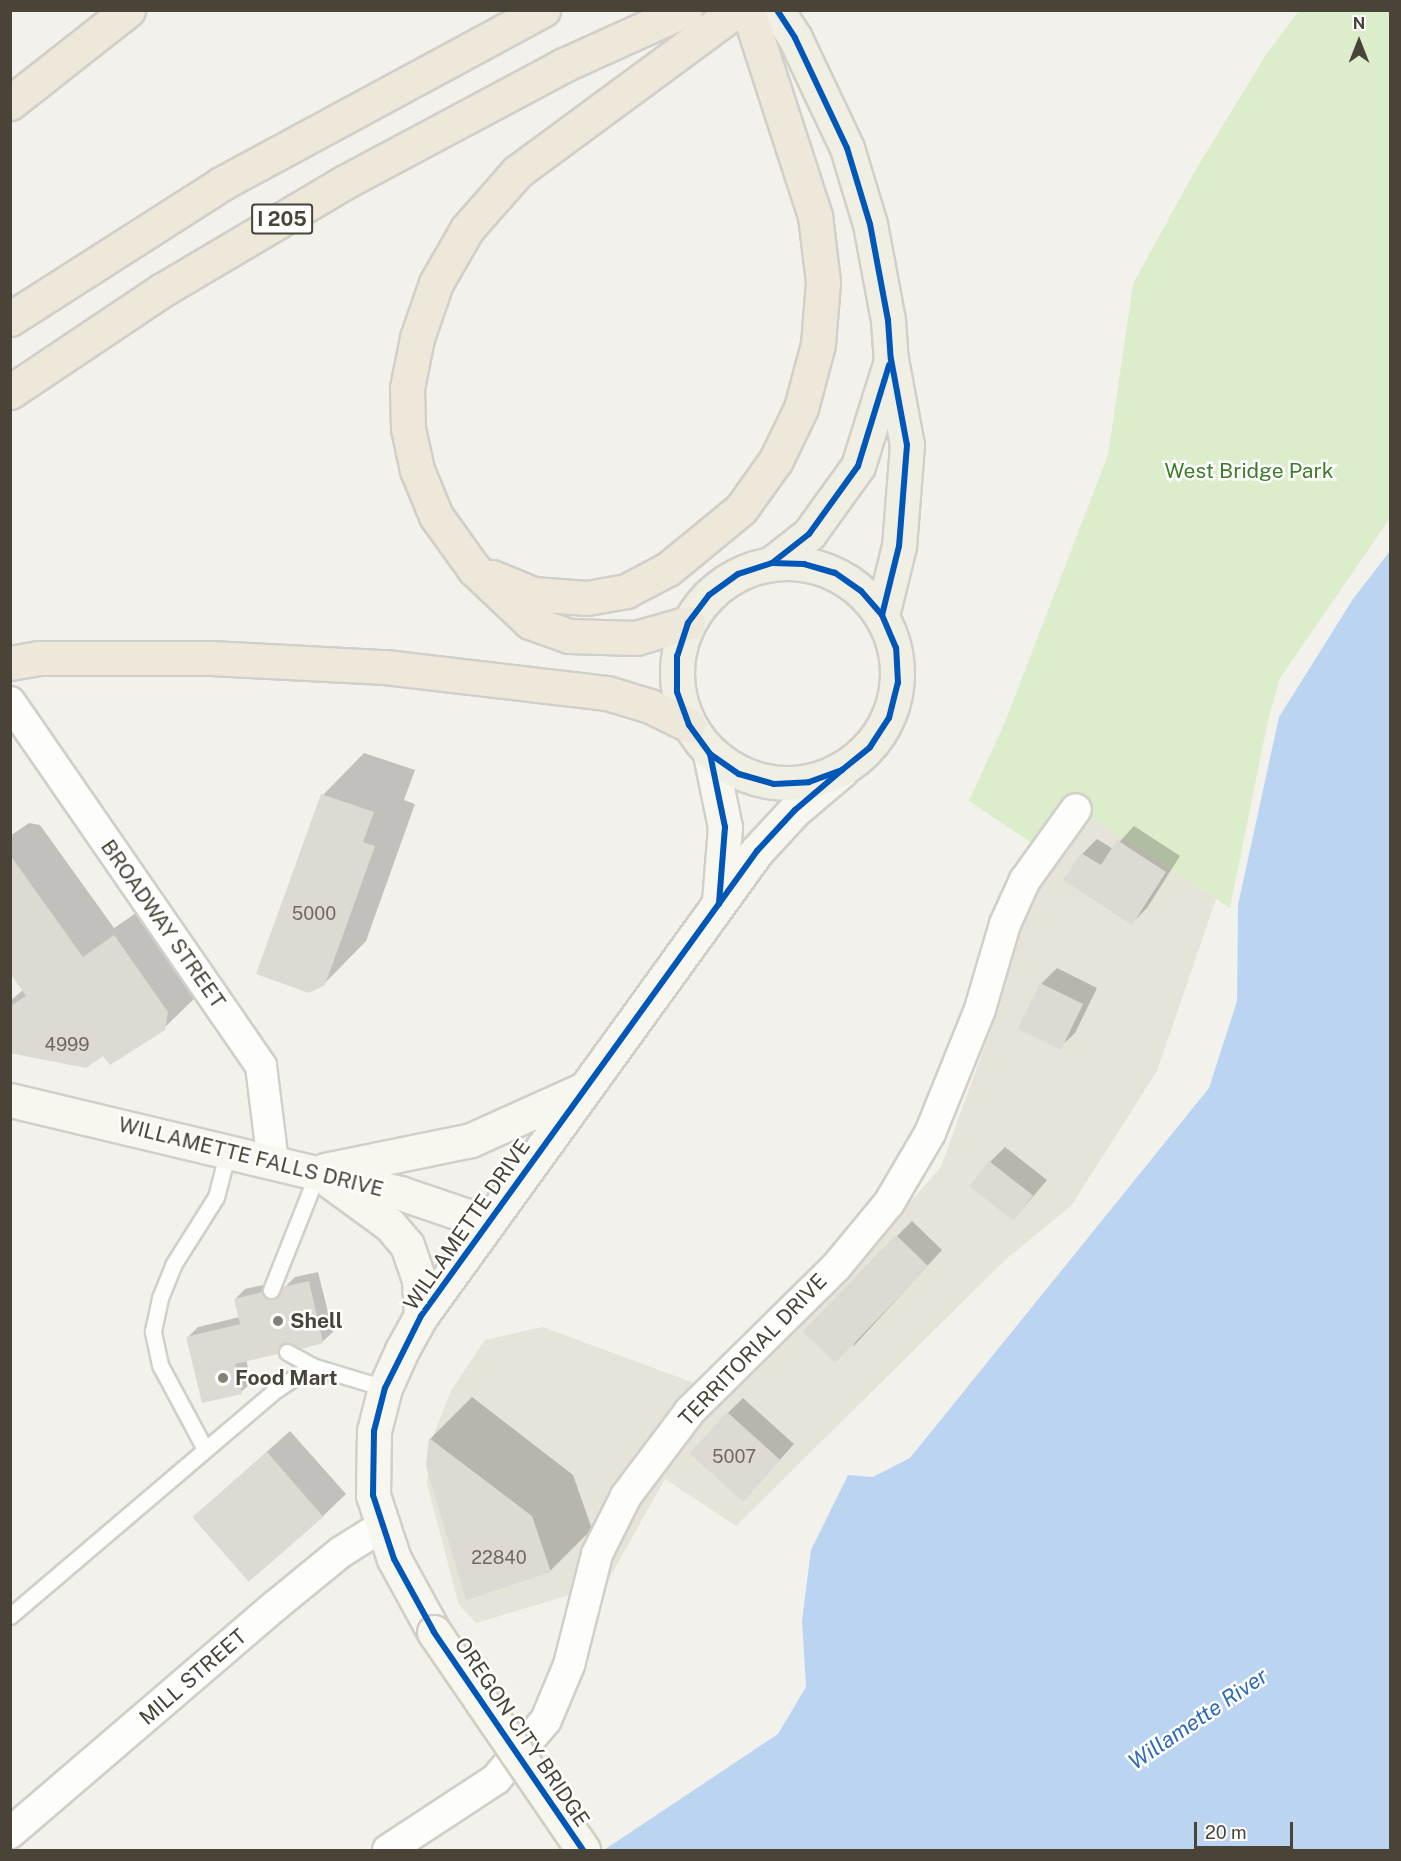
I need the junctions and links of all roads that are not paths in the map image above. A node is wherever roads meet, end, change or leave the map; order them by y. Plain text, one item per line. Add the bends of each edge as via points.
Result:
1 (128, 10) edge
2 (685, 10) edge
3 (737, 10) edge
4 (748, 10) edge
5 (777, 10) edge
6 (541, 12) edge
7 (10, 103) edge
8 (10, 319) edge
9 (891, 359) junction
10 (10, 392) edge
11 (772, 563) junction
12 (474, 569) junction
13 (882, 615) junction
14 (688, 623) junction
15 (10, 663) edge
16 (10, 702) edge
17 (689, 725) junction
18 (710, 754) junction
19 (843, 770) junction
20 (1076, 809) dead end
21 (718, 906) junction
22 (584, 1089) junction
23 (10, 1100) edge
24 (228, 1150) junction
25 (273, 1161) junction
26 (318, 1172) junction
27 (488, 1223) junction
28 (272, 1290) dead end
29 (421, 1316) junction
30 (287, 1352) dead end
31 (312, 1366) junction
32 (385, 1388) junction
33 (206, 1449) junction
34 (381, 1527) junction
35 (10, 1616) edge
36 (434, 1632) joint
37 (10, 1833) edge
38 (388, 1851) edge
39 (583, 1851) edge

1 - 7 highway
2 - 10 highway, I 205 via 564,65 345,182 164,289
3 - 12 highway via 517,172 467,229 436,283 417,338 406,388 408,428 417,470 436,516
4 - 12 highway via 816,216 823,282 818,344 801,408 776,460 741,509 668,569 626,591 587,598 533,594
5 - 9 main road via 835,118 860,187 888,320
6 - 8 highway, I 205 via 221,184
9 - 11 main road via 858,466 809,534
9 - 13 main road via 907,456 899,546
11 - 13 main road via 804,564 835,573 861,591
11 - 14 main road via 728,581 709,594
12 - 14 highway via 530,622 569,636 636,638
13 - 19 main road via 896,648 898,683 892,706 870,747
14 - 17 main road via 677,656 677,692
15 - 17 highway via 38,658 211,658 385,667 607,693 650,706
16 - 25 street, BROADWAY STREET via 261,1066
17 - 18 main road
18 - 19 main road via 740,774 774,784 809,782
18 - 21 main road via 725,826
19 - 21 main road, WILLAMETTE DRIVE via 795,810 757,851
20 - 38 street, TERRITORIAL DRIVE via 1025,880 1005,924 980,1009 930,1132 889,1203 836,1267 690,1411 626,1496 597,1554 569,1665 546,1720 496,1779
21 - 22 main road, WILLAMETTE DRIVE
22 - 26 main road via 471,1140
22 - 27 main road, WILLAMETTE DRIVE
23 - 24 main road, WILLAMETTE FALLS DRIVE
24 - 25 main road, WILLAMETTE FALLS DRIVE
24 - 33 lane via 216,1197 173,1265 153,1331 160,1365
25 - 26 main road, WILLAMETTE FALLS DRIVE
26 - 27 main road, WILLAMETTE FALLS DRIVE via 438,1204
26 - 28 lane
26 - 29 main road via 390,1225 407,1245 419,1280
27 - 29 main road, WILLAMETTE DRIVE
29 - 32 main road, WILLAMETTE DRIVE
30 - 31 lane
31 - 32 lane
31 - 33 lane via 277,1389
32 - 34 main road, WILLAMETTE DRIVE via 371,1458 373,1495
33 - 35 lane
34 - 36 main road, WILLAMETTE DRIVE
34 - 37 street, MILL STREET via 341,1552
36 - 39 main road, OREGON CITY BRIDGE, bridge

